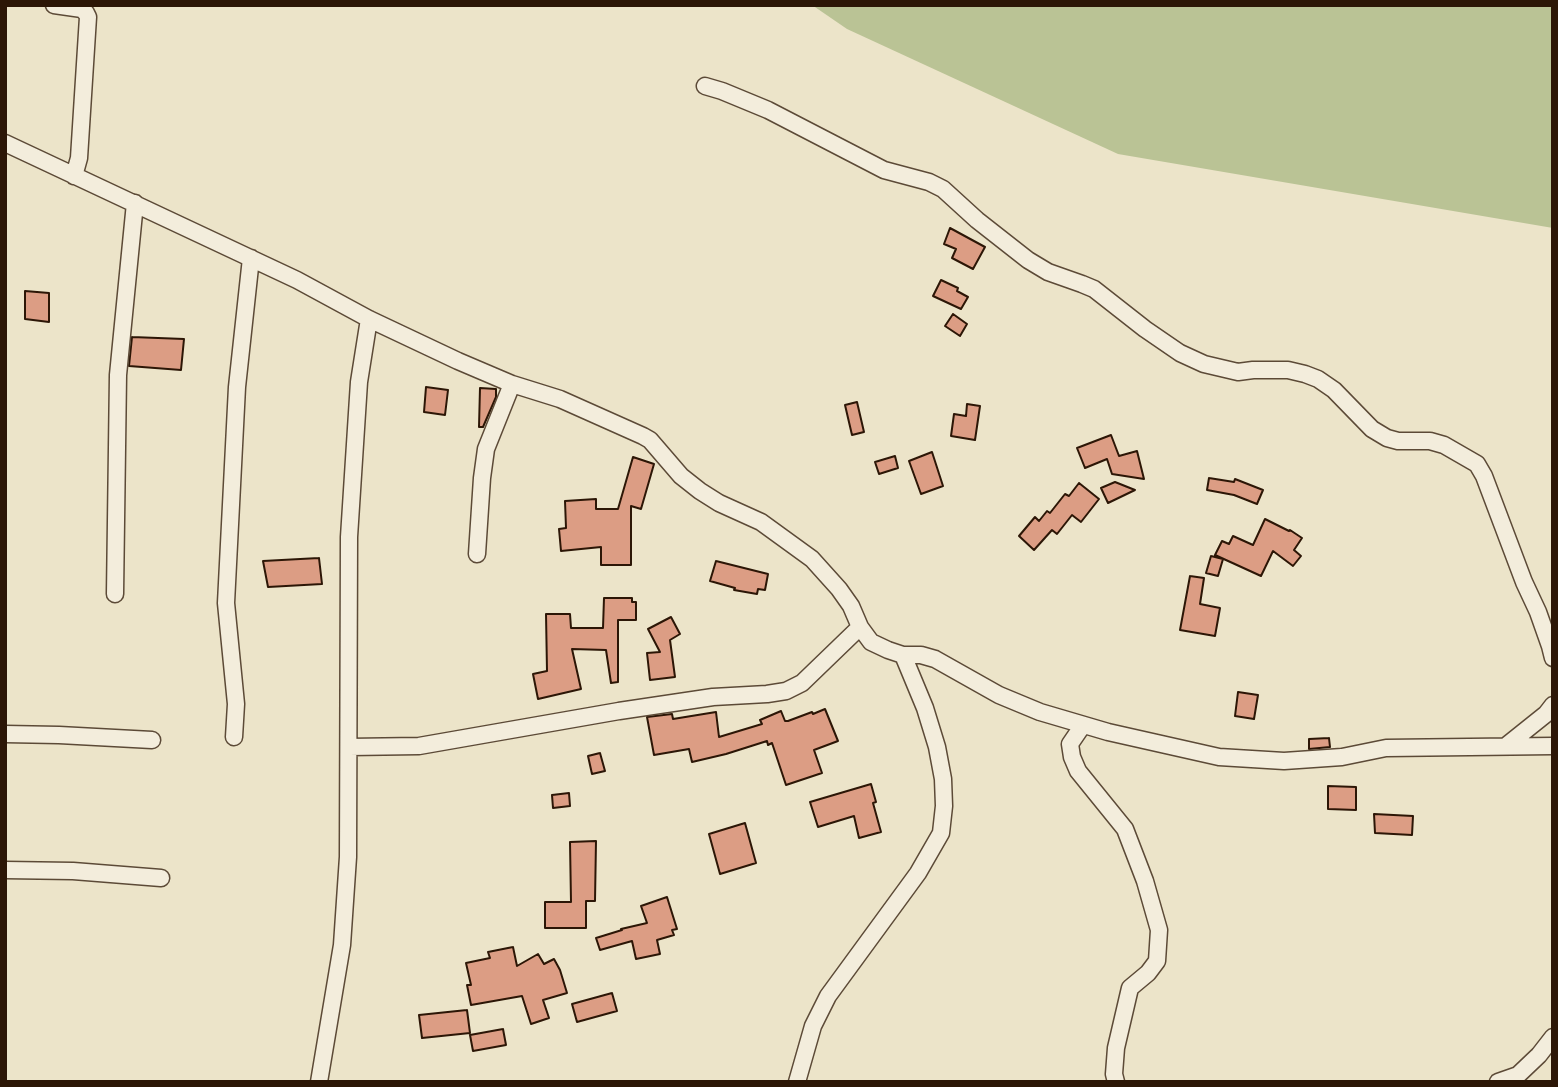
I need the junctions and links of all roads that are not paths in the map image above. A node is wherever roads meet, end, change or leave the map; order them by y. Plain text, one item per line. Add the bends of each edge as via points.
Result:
1 (54, 5) edge
2 (705, 86) dead end
3 (5, 143) edge
4 (74, 176) junction
5 (135, 203) junction
6 (251, 258) junction
7 (369, 319) junction
8 (512, 384) junction
9 (477, 554) dead end
10 (115, 594) dead end
11 (860, 626) junction
12 (903, 655) junction
13 (1553, 657) edge
14 (1553, 705) edge
15 (1083, 725) junction
16 (5, 734) edge
17 (234, 737) dead end
18 (152, 740) dead end
19 (1506, 746) junction
20 (1553, 746) edge
21 (349, 747) junction
22 (5, 870) edge
23 (161, 878) dead end
24 (1553, 1037) edge
25 (319, 1082) edge
26 (797, 1082) edge
27 (1116, 1082) edge
28 (1498, 1082) edge

1 - 4 street via 82,9 88,17
2 - 13 street via 768,110 884,170 929,182 1028,260 1094,289 1180,353 1238,372 1305,374 1334,390 1387,438 1444,445 1477,464
3 - 4 street
4 - 5 street
5 - 6 street
5 - 10 street via 118,375
6 - 7 street
6 - 17 street via 237,387 226,603 236,704
7 - 8 street
7 - 21 street via 359,382 349,537
8 - 9 street via 486,449
8 - 11 street via 559,399 650,440 700,491 761,522 812,559 839,589
11 - 12 street via 871,642
11 - 21 street via 802,683 786,691 618,711 419,746
12 - 15 street via 935,659 999,695
12 - 26 street via 937,747 943,779 941,833 918,873 828,996 813,1026
14 - 19 street
15 - 19 street via 1219,757 1284,761 1386,748
15 - 27 street via 1070,744 1072,757 1125,829 1159,930 1157,961 1129,988 1116,1048
16 - 18 street
19 - 20 street
21 - 25 street via 342,945
22 - 23 street
24 - 28 street via 1518,1075

